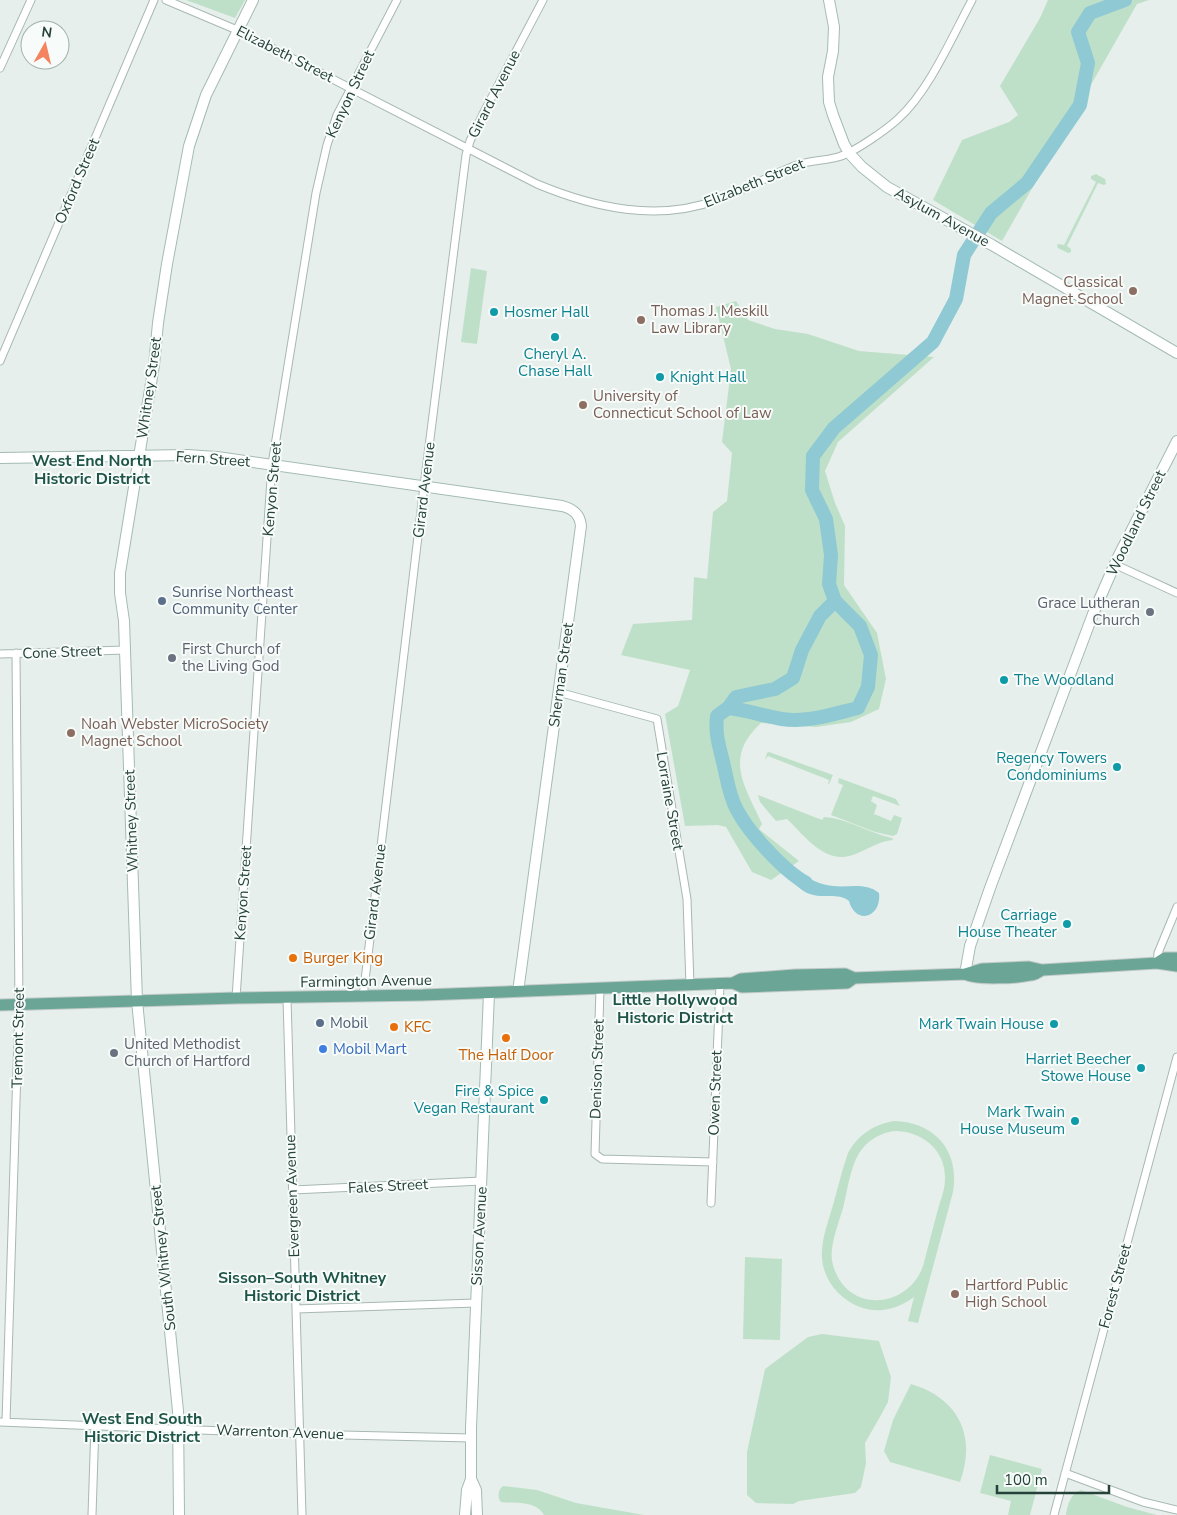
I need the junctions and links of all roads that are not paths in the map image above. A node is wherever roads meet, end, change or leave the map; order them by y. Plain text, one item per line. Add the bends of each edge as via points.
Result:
1 (31, 0) edge
2 (154, 0) edge
3 (166, 0) edge
4 (253, 0) edge
5 (397, 0) edge
6 (543, 0) edge
7 (829, 0) edge
8 (972, 0) edge
9 (238, 30) junction
10 (0, 68) edge
11 (350, 88) junction
12 (467, 149) junction
13 (849, 153) junction
14 (1177, 353) edge
15 (0, 361) edge
16 (1177, 440) edge
17 (139, 456) junction
18 (0, 458) edge
19 (272, 464) junction
20 (424, 486) junction
21 (1114, 564) junction
22 (1177, 593) edge
23 (124, 650) junction
24 (16, 653) junction
25 (0, 654) edge
26 (558, 692) junction
27 (1177, 907) edge
28 (1177, 958) edge
29 (1157, 963) junction
30 (1177, 966) edge
31 (965, 974) junction
32 (720, 984) junction
33 (690, 985) junction
34 (600, 988) junction
35 (518, 992) junction
36 (489, 993) junction
37 (362, 997) junction
38 (236, 998) junction
39 (287, 998) junction
40 (137, 1001) junction
41 (0, 1005) edge
42 (19, 1005) junction
43 (1177, 1057) edge
44 (713, 1162) junction
45 (482, 1181) junction
46 (293, 1190) junction
47 (711, 1203) dead end
48 (476, 1303) junction
49 (296, 1309) junction
50 (3, 1422) edge
51 (95, 1425) junction
52 (179, 1428) junction
53 (300, 1434) junction
54 (471, 1438) junction
55 (1065, 1473) junction
56 (472, 1480) junction
57 (1177, 1510) edge
58 (92, 1515) edge
59 (179, 1515) edge
60 (302, 1515) edge
61 (465, 1515) edge
62 (477, 1515) edge
63 (1054, 1515) edge

1 - 10 street
2 - 15 street, Oxford Street
3 - 9 street, Elizabeth Street
4 - 9 main road, Whitney Street
5 - 11 street, Kenyon Street
6 - 12 street, Girard Avenue
7 - 13 main road, Asylum Avenue via 834,27 828,77 830,102 839,134
8 - 13 street via 926,84 910,106 893,123
9 - 11 street, Elizabeth Street
9 - 17 main road, Whitney Street via 206,94 189,146
11 - 12 street, Elizabeth Street
11 - 19 street, Kenyon Street via 332,130 316,194
12 - 13 street, Elizabeth Street via 552,190 601,205 642,211 700,205 801,163
12 - 20 street, Girard Avenue
13 - 14 main road, Asylum Avenue via 887,187
16 - 21 main road, Woodland Street
17 - 18 main road, Fern Street
17 - 19 main road, Fern Street via 202,456
17 - 23 main road, Whitney Street via 120,573
19 - 20 main road, Fern Street
19 - 38 street, Kenyon Street
20 - 26 main road, Sherman Street via 562,506 572,509 577,515 581,526
20 - 37 street, Girard Avenue
21 - 22 street
21 - 31 main road, Woodland Street via 1006,844 970,946
23 - 24 street, Cone Street
23 - 40 main road, Whitney Street
24 - 25 street, Cone Street
24 - 42 street, Tremont Street
26 - 33 street, Lorraine Street via 656,719 687,899
26 - 35 main road, Sherman Street
27 - 29 street
28 - 29 main road, Farmington Avenue via 1164,958
29 - 30 main road, Farmington Avenue
29 - 31 main road, Farmington Avenue via 1042,970 1030,976 975,978
31 - 32 main road, Farmington Avenue via 854,978 847,983 785,986
32 - 33 main road, Farmington Avenue
32 - 44 street, Owen Street
33 - 34 main road, Farmington Avenue
34 - 35 main road, Farmington Avenue
34 - 44 street, Denison Street via 595,1154 602,1159
35 - 36 main road, Farmington Avenue
36 - 37 main road, Farmington Avenue
36 - 45 main road, Sisson Avenue
37 - 39 main road, Farmington Avenue
38 - 39 main road, Farmington Avenue
38 - 40 main road, Farmington Avenue
39 - 46 street, Evergreen Avenue
40 - 42 main road, Farmington Avenue
40 - 52 main road, South Whitney Street
41 - 42 main road, Farmington Avenue
42 - 50 street, Tremont Street
43 - 55 street, Forest Street
44 - 47 street, Owen Street
45 - 46 street, Fales Street
45 - 48 main road, Sisson Avenue
46 - 49 street, Evergreen Avenue
48 - 49 street
48 - 54 main road, Sisson Avenue
49 - 53 street, Evergreen Avenue
50 - 51 street, Warrenton Avenue
51 - 52 street, Warrenton Avenue
51 - 58 street
52 - 53 street, Warrenton Avenue
52 - 59 main road, South Whitney Street
53 - 54 street, Warrenton Avenue
53 - 60 street, Evergreen Avenue
54 - 56 main road, Sisson Avenue
55 - 57 street via 1143,1502
55 - 63 street, Forest Street
56 - 61 main road, Sisson Avenue via 467,1490
56 - 62 main road, Sisson Avenue via 476,1490

